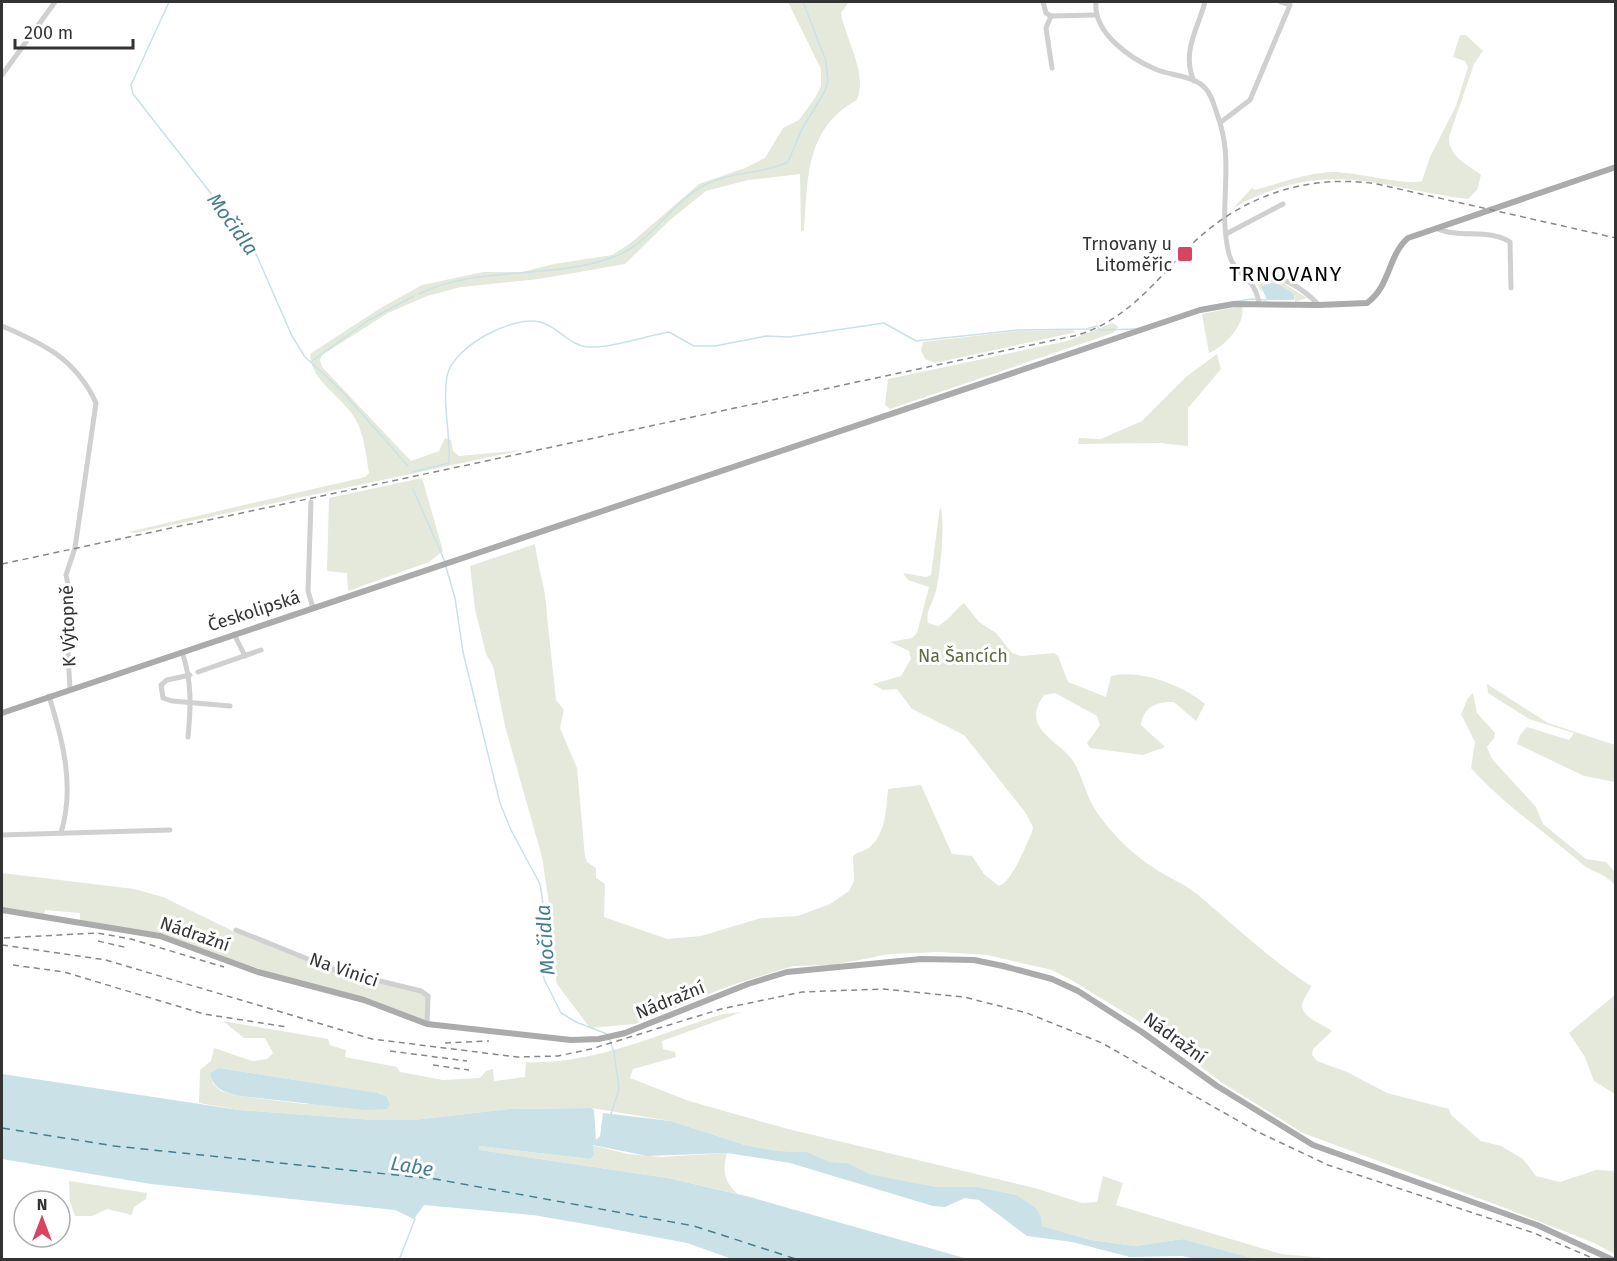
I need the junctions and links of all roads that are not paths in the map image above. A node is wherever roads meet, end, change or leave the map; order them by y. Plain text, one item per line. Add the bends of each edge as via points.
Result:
1 (55, 2) edge
2 (1043, 2) edge
3 (1096, 2) edge
4 (1205, 2) edge
5 (1281, 2) edge
6 (1095, 15) junction
7 (1051, 16) junction
8 (1052, 68) dead end
9 (2, 75) edge
10 (1194, 81) junction
11 (1221, 122) junction
12 (1616, 168) edge
13 (1283, 204) dead end
14 (1436, 228) junction
15 (1226, 234) junction
16 (1252, 281) junction
17 (1511, 288) dead end
18 (1259, 303) junction
19 (1319, 305) junction
20 (2, 327) edge
21 (311, 502) dead end
22 (313, 608) junction
23 (234, 634) junction
24 (261, 650) dead end
25 (182, 651) junction
26 (245, 656) junction
27 (198, 672) dead end
28 (190, 675) junction
29 (70, 688) junction
30 (49, 696) junction
31 (192, 704) junction
32 (231, 706) dead end
33 (2, 713) edge
34 (188, 737) dead end
35 (170, 830) dead end
36 (61, 833) junction
37 (2, 835) edge
38 (2, 910) edge
39 (236, 930) dead end
40 (427, 1024) junction
41 (1613, 1260) edge

1 - 9 street
2 - 7 street
3 - 6 street
4 - 10 street via 1190,48
5 - 11 street via 1290,5 1288,12 1250,100
6 - 7 street
6 - 10 street via 1101,28 1138,60
7 - 8 street via 1046,28
10 - 11 street via 1210,95
11 - 15 street via 1228,157
12 - 14 main road
13 - 15 street
14 - 17 street via 1510,242
14 - 19 main road, Českolipská via 1404,242 1380,290 1367,303
15 - 16 street via 1232,261
16 - 18 street
16 - 19 street via 1265,277 1284,280
18 - 19 main road, Českolipská
18 - 22 main road, Českolipská via 1200,310
20 - 29 street, K Výtopně via 57,352 72,366 96,403 75,548 66,575 71,598
21 - 22 street via 308,591
22 - 23 main road, Českolipská
23 - 25 main road, Českolipská
23 - 26 street
24 - 26 street
25 - 28 street
25 - 29 main road, Českolipská
26 - 27 street
28 - 31 street
28 - 31 street via 167,680 161,685 161,692 163,698
29 - 30 main road, Českolipská
30 - 33 main road, Českolipská
30 - 36 street via 64,742 67,812
31 - 32 street
31 - 34 street
35 - 36 street
36 - 37 street
38 - 40 main road, Nádražní via 160,936 258,972 364,1000
39 - 40 street, Na Vinici via 344,974 422,992 428,996
40 - 41 main road, Nádražní via 564,1040 609,1037 787,972 895,960 974,960 1031,973 1078,992 1216,1086 1313,1145 1537,1226

